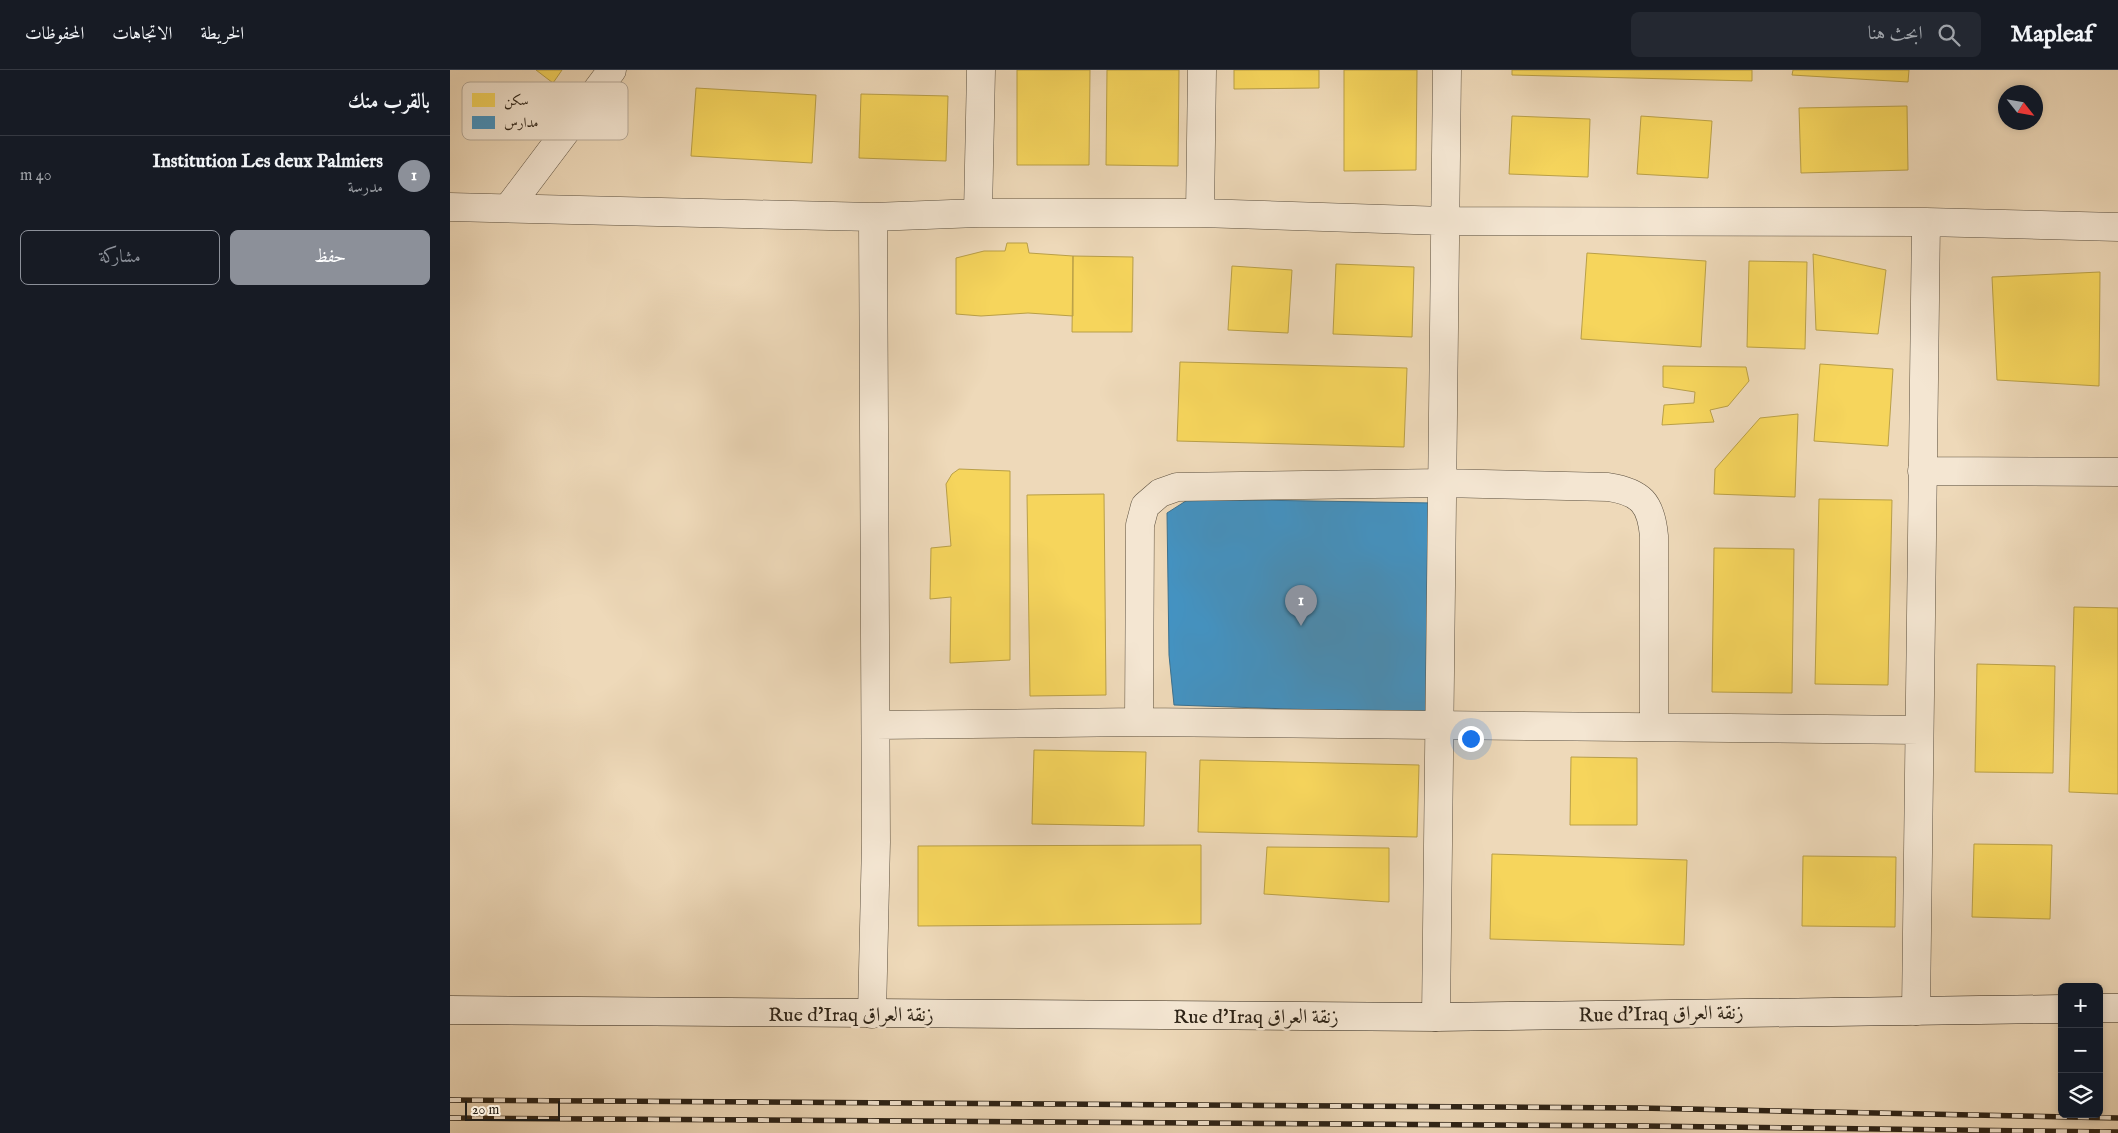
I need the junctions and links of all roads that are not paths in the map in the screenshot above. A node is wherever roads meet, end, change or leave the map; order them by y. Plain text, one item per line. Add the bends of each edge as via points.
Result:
1 (612, 70) edge
2 (981, 70) edge
3 (1202, 70) edge
4 (1447, 70) edge
5 (603, 82) edge
6 (559, 140) edge
7 (450, 207) edge
8 (508, 208) junction
9 (978, 213) junction
10 (1200, 213) junction
11 (873, 217) junction
12 (1444, 221) junction
13 (1926, 222) junction
14 (2118, 227) edge
15 (1922, 470) junction
16 (2118, 472) edge
17 (1442, 483) junction
18 (1139, 722) junction
19 (876, 725) junction
20 (1438, 725) junction
21 (1654, 727) junction
22 (1919, 730) junction
23 (2103, 1008) edge
24 (2118, 1008) edge
25 (2058, 1009) edge
26 (450, 1010) edge
27 (1916, 1012) junction
28 (872, 1014) junction
29 (1436, 1017) junction

1 - 5 street
2 - 9 street
3 - 10 street
4 - 12 street
6 - 8 street
7 - 8 street
8 - 11 street
9 - 10 street
9 - 11 street
10 - 12 street
11 - 19 street
12 - 13 street
12 - 17 street
13 - 14 street
13 - 15 street
15 - 16 street
15 - 22 street
17 - 18 street via 1177,487 1160,493 1145,506 1138,542
17 - 20 street
17 - 21 street via 1608,487 1627,490 1640,498 1650,510 1653,530
18 - 19 street
18 - 20 street
19 - 28 street
20 - 21 street
20 - 29 street
21 - 22 street
22 - 27 street
23 - 24 street
25 - 27 street, Rue d'Iraq زنقة العراق
26 - 28 street, Rue d'Iraq زنقة العراق
27 - 29 street, Rue d'Iraq زنقة العراق
28 - 29 street, Rue d'Iraq زنقة العراق

